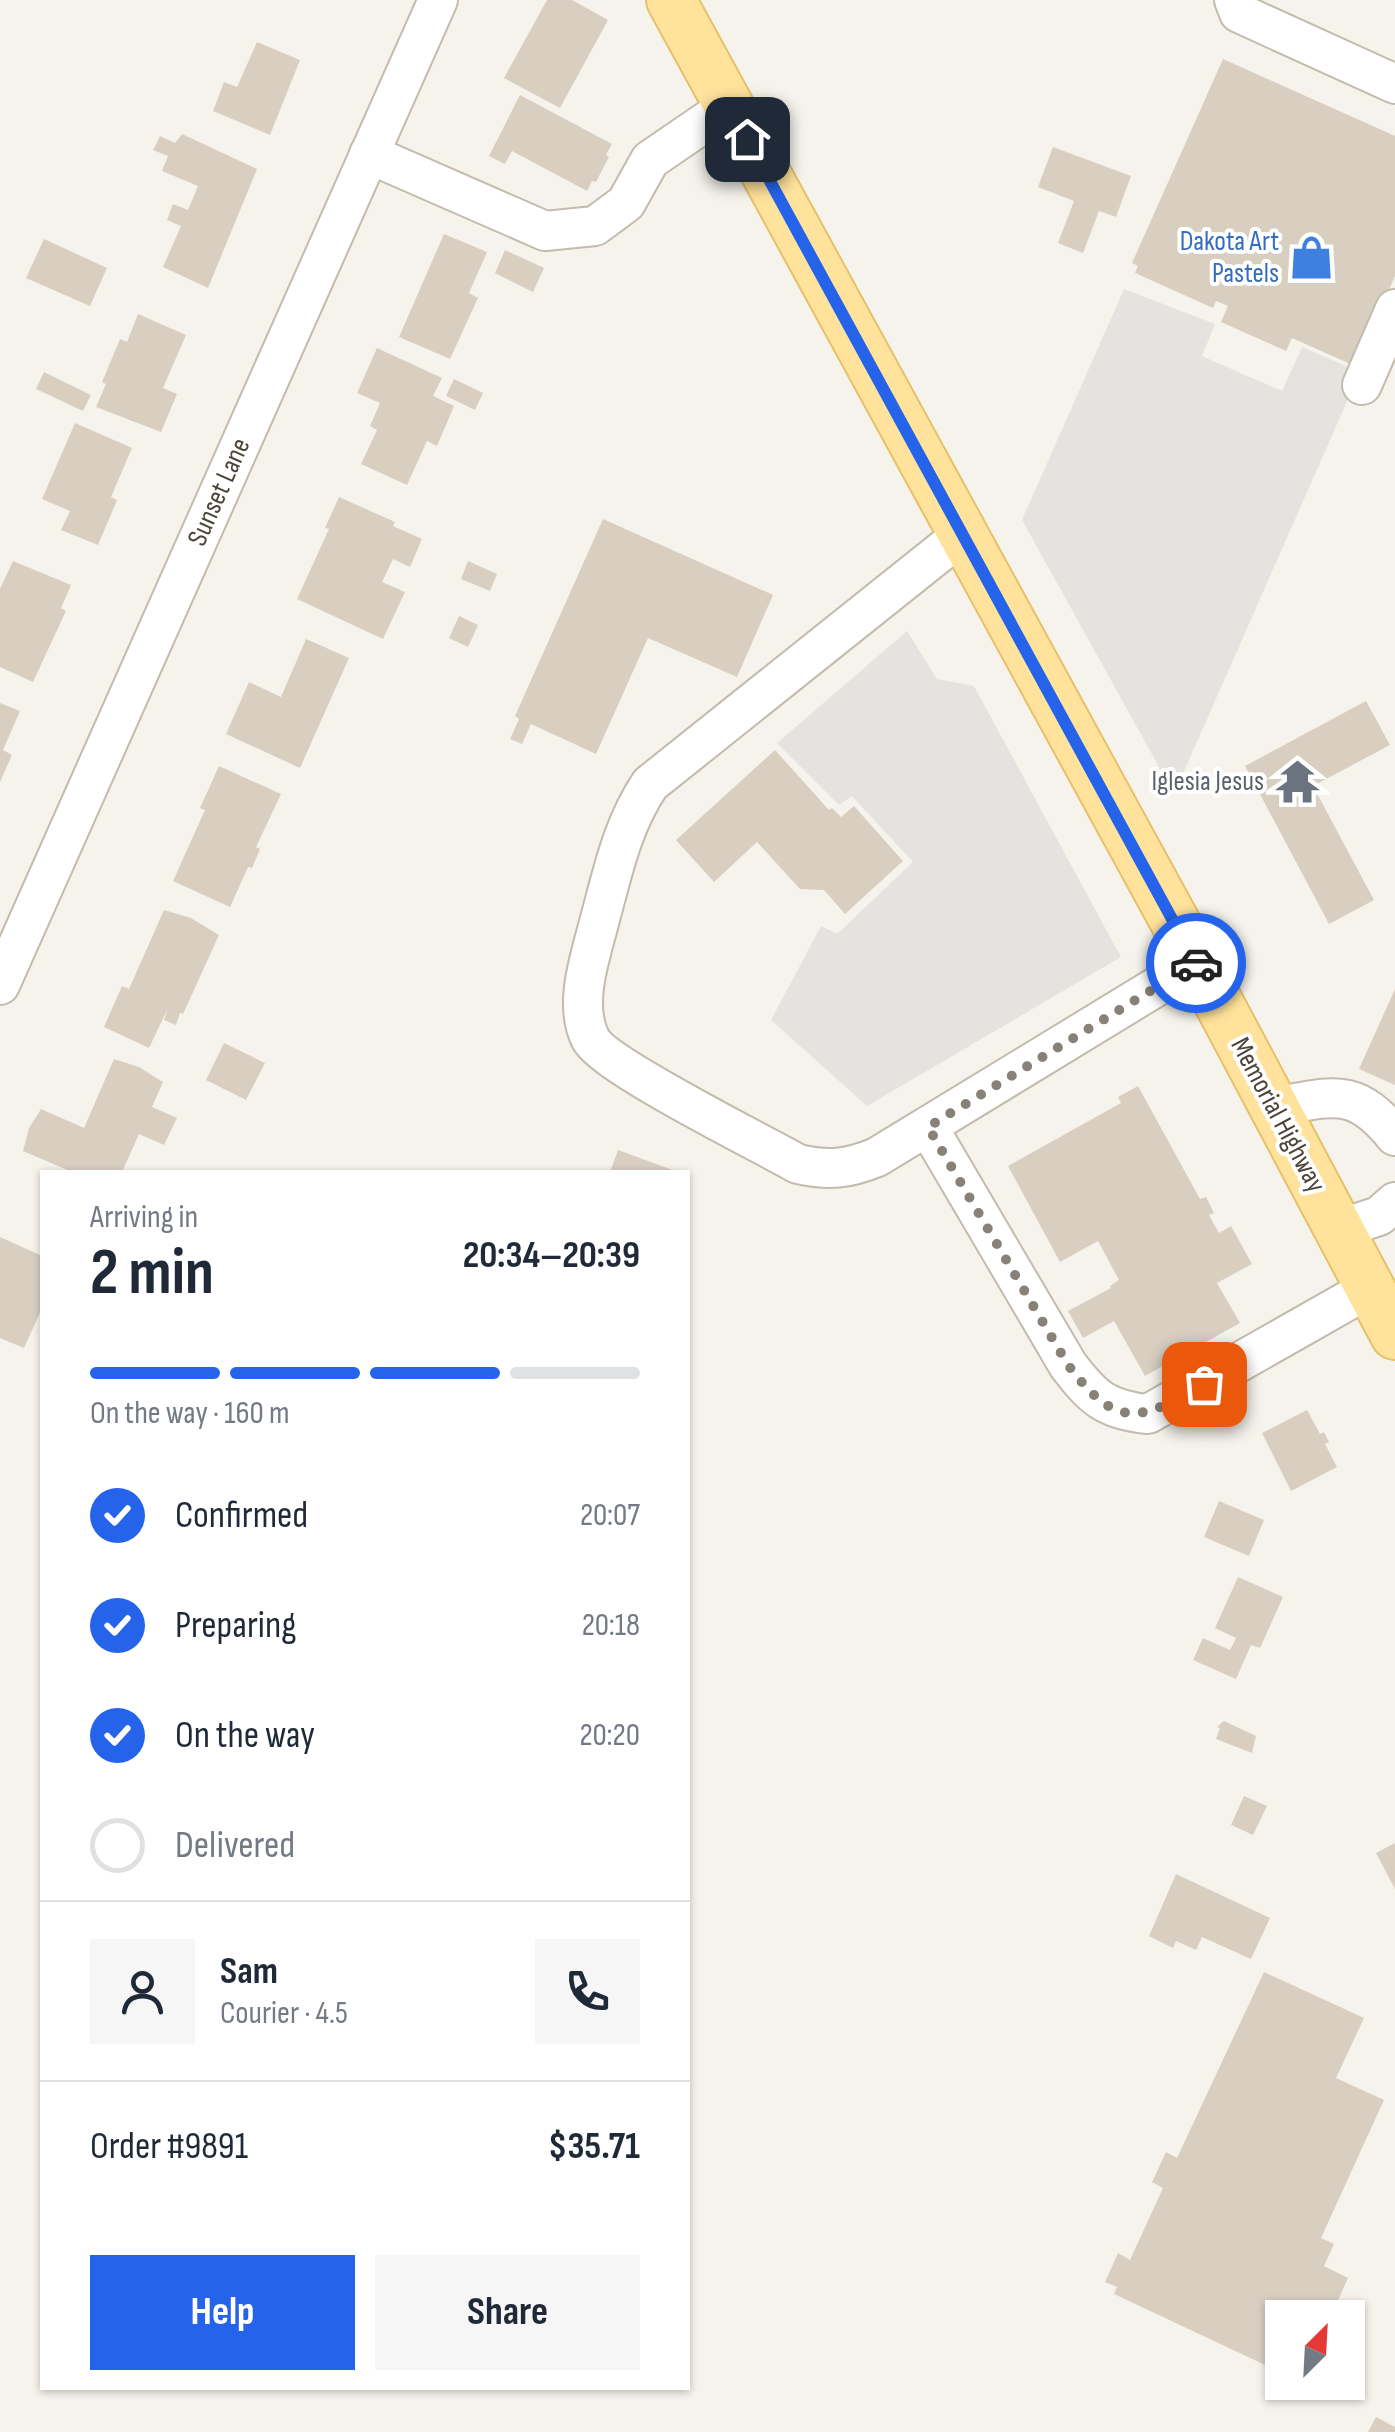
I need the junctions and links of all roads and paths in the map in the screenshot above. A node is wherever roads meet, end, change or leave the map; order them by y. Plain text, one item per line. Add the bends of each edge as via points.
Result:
1 (438, 0) edge
2 (671, 0) edge
3 (1234, 0) edge
4 (1395, 84) edge
5 (729, 106) junction
6 (369, 154) junction
7 (1395, 309) edge
8 (1362, 385) dead end
9 (963, 534) junction
10 (1197, 962) junction
11 (0, 985) edge
12 (1274, 1107) junction
13 (928, 1127) junction
14 (1395, 1136) edge
15 (1395, 1202) edge
16 (1339, 1229) junction
17 (1370, 1288) junction
18 (1395, 1335) edge

1 - 6 street, Sunset Lane
2 - 5 main road, Memorial Highway
3 - 4 street via 1239,12
5 - 6 street via 650,160 626,203 595,226 546,231
5 - 9 main road, Memorial Highway
6 - 11 street, Sunset Lane
7 - 8 street
9 - 10 main road, Memorial Highway
9 - 13 street via 650,784 619,845 584,981 590,1038 602,1052 798,1164 851,1168
10 - 12 main road, Memorial Highway
10 - 13 street
12 - 14 street via 1333,1096 1354,1099
12 - 16 main road, Memorial Highway
13 - 17 street via 1068,1365 1109,1407 1148,1414
15 - 16 street via 1379,1216
16 - 17 main road, Memorial Highway
17 - 18 main road, Memorial Highway

